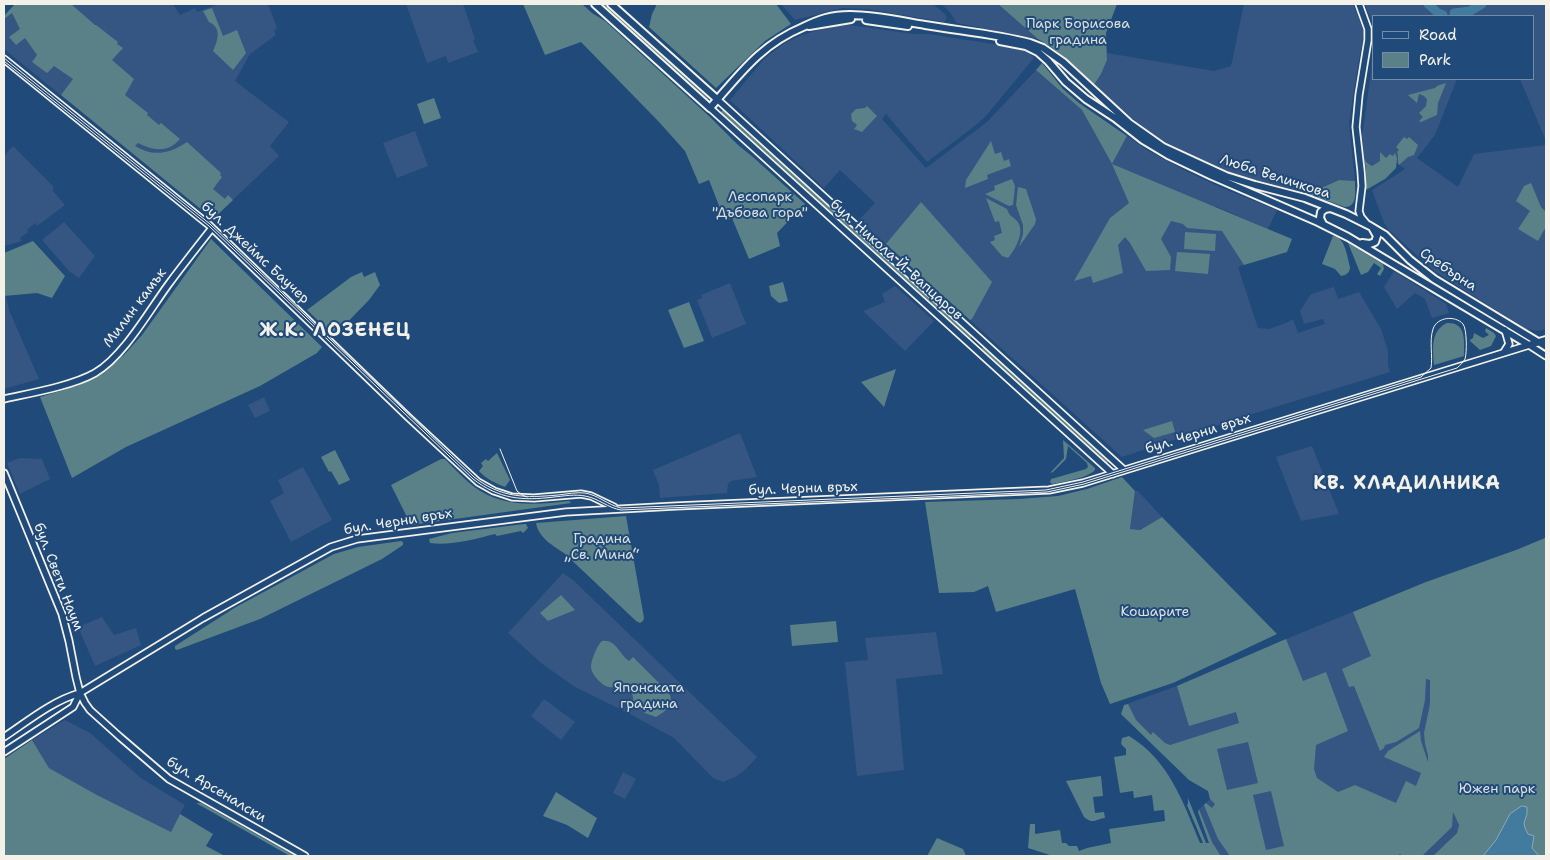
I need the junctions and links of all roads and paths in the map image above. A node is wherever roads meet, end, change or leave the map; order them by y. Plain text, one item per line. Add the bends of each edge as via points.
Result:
1 (595, 4) edge
2 (611, 4) edge
3 (1359, 4) edge
4 (804, 26) junction
5 (4, 59) edge
6 (1063, 62) junction
7 (1056, 69) junction
8 (1082, 80) junction
9 (1074, 90) junction
10 (718, 100) junction
11 (710, 108) junction
12 (1359, 205) junction
13 (1330, 208) junction
14 (1346, 214) junction
15 (1323, 224) junction
16 (1370, 226) junction
17 (212, 228) junction
18 (1358, 242) junction
19 (1505, 330) junction
20 (980, 338) junction
21 (1546, 340) edge
22 (1538, 342) junction
23 (1529, 345) junction
24 (973, 346) junction
25 (1546, 347) edge
26 (1504, 352) junction
27 (1546, 356) edge
28 (4, 399) edge
29 (1124, 470) junction
30 (4, 474) edge
31 (1113, 474) junction
32 (618, 508) junction
33 (80, 693) junction
34 (4, 737) edge
35 (4, 752) edge
36 (305, 856) edge

1 - 11 main road, бул. Никола Й. Вапцаров
2 - 10 main road, бул. Никола Й. Вапцаров
3 - 12 main road via 1368,40 1356,115 1362,186
4 - 6 main road, Люба Величкова via 836,16 864,16 1030,43 1044,48
4 - 7 main road, Люба Величкова via 838,20 864,20 1026,46
4 - 10 main road via 762,50
5 - 17 main road, бул. Джеймс Баучер
6 - 7 main road via 1056,62
6 - 8 main road, Люба Величкова
7 - 9 main road, Люба Величкова
8 - 9 main road via 1083,88
8 - 13 main road, Люба Величкова via 1128,123 1163,147 1226,176
9 - 15 main road, Люба Величкова via 1168,155
10 - 11 main road
10 - 20 main road, бул. Никола Й. Вапцаров
11 - 24 main road, бул. Никола Й. Вапцаров
12 - 14 main road via 1355,211
12 - 16 main road, Сребърна via 1361,217
13 - 14 main road, Люба Величкова
13 - 15 main road via 1321,212
14 - 16 main road, Люба Величкова
15 - 18 main road, Сребърна
16 - 18 main road via 1376,234 1375,242
16 - 22 main road, Сребърна via 1385,235 1434,279
17 - 28 main road, Милин камък via 142,324 105,366 66,384
17 - 32 main road, бул. Джеймс Баучер via 478,482 512,497 585,494
18 - 19 main road, Сребърна
19 - 23 main road, Сребърна
19 - 26 main road via 1509,344
20 - 24 main road
20 - 29 main road, бул. Никола Й. Вапцаров
21 - 22 main road, бул. Черни връх
22 - 23 main road, бул. Черни връх
22 - 25 main road
23 - 26 main road, бул. Черни връх
23 - 27 main road
24 - 31 main road, бул. Никола Й. Вапцаров
26 - 29 main road, бул. Черни връх
29 - 31 main road, бул. Черни връх
30 - 33 main road, бул. Свети Наум via 62,614
31 - 32 main road, бул. Черни връх via 1046,491
32 - 33 main road, бул. Черни връх via 529,516 357,539 331,547 203,618
33 - 34 main road, бул. Черни връх via 66,697
33 - 35 main road, бул. Черни връх via 73,708
33 - 36 main road, бул. Арсеналски via 90,710 169,779

